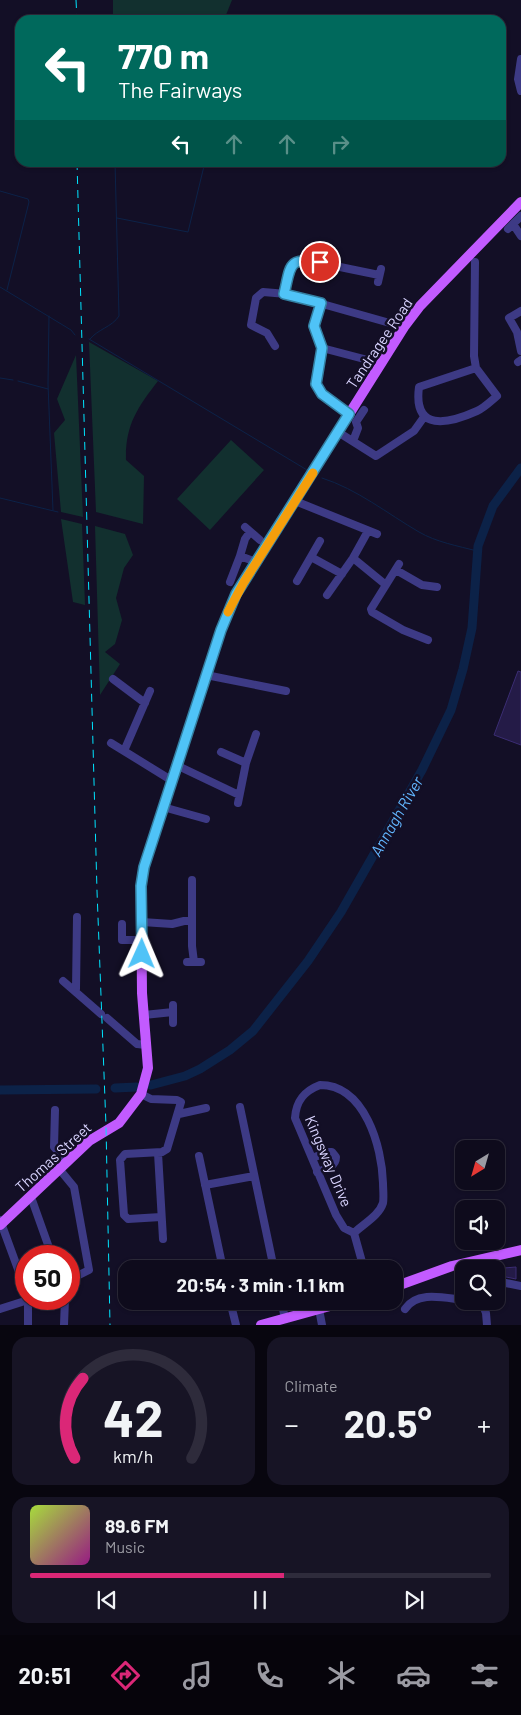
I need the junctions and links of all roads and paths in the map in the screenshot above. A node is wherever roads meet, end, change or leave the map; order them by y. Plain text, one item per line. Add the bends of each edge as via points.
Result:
1 (521, 59) edge
2 (521, 92) edge
3 (521, 202) edge
4 (521, 216) edge
5 (521, 236) edge
6 (474, 262) dead end
7 (379, 275) dead end
8 (284, 294) junction
9 (321, 303) junction
10 (521, 310) edge
11 (404, 327) junction
12 (275, 346) dead end
13 (322, 348) junction
14 (521, 351) edge
15 (364, 358) dead end
16 (476, 368) junction
17 (358, 413) junction
18 (424, 417) junction
19 (368, 420) dead end
20 (338, 432) junction
21 (354, 441) junction
22 (295, 501) junction
23 (368, 531) junction
24 (377, 534) dead end
25 (260, 540) dead end
26 (320, 541) dead end
27 (240, 556) junction
28 (311, 557) junction
29 (353, 558) junction
30 (256, 562) junction
31 (342, 574) junction
32 (301, 580) dead end
33 (230, 582) dead end
34 (386, 585) junction
35 (433, 589) dead end
36 (327, 595) dead end
37 (427, 636) dead end
38 (206, 675) junction
39 (112, 680) dead end
40 (150, 691) dead end
41 (286, 692) dead end
42 (145, 703) junction
43 (256, 734) dead end
44 (111, 743) dead end
45 (124, 751) junction
46 (221, 752) dead end
47 (246, 763) junction
48 (176, 765) junction
49 (171, 780) junction
50 (163, 807) junction
51 (206, 819) dead end
52 (193, 880) dead end
53 (77, 918) dead end
54 (192, 921) junction
55 (142, 922) junction
56 (122, 924) dead end
57 (142, 940) junction
58 (194, 962) dead end
59 (63, 981) dead end
60 (75, 991) junction
61 (144, 1015) junction
62 (173, 1023) dead end
63 (146, 1045) junction
64 (142, 1091) junction
65 (203, 1107) dead end
66 (240, 1107) dead end
67 (55, 1110) dead end
68 (179, 1114) junction
69 (158, 1152) junction
70 (199, 1156) dead end
71 (312, 1158) junction
72 (68, 1162) junction
73 (60, 1170) junction
74 (317, 1172) junction
75 (254, 1176) junction
76 (205, 1185) junction
77 (31, 1197) junction
78 (161, 1217) junction
79 (1, 1223) edge
80 (354, 1233) junction
81 (163, 1239) dead end
82 (48, 1245) edge
83 (521, 1250) edge
84 (221, 1260) edge
85 (272, 1260) edge
86 (362, 1260) edge
87 (489, 1260) edge
88 (15, 1261) edge
89 (455, 1266) edge
90 (80, 1274) edge
91 (505, 1283) edge
92 (403, 1284) edge
93 (521, 1286) edge
94 (455, 1299) edge
95 (15, 1304) edge
96 (0, 1309) edge
97 (405, 1309) dead end
98 (28, 1310) edge
99 (65, 1310) edge
100 (232, 1310) edge
101 (283, 1310) edge
102 (315, 1310) edge
103 (319, 1310) edge
104 (484, 1310) edge
105 (284, 1318) junction
106 (272, 1324) edge
107 (28, 1325) edge
108 (64, 1325) edge
109 (236, 1325) edge
110 (261, 1325) edge
111 (322, 1325) edge
112 (487, 1325) edge

1 - 2 street via 518,79
3 - 11 main road, Tandragee Road via 419,307
4 - 5 street via 510,227
6 - 16 street
7 - 8 street via 301,259 291,267
8 - 9 street
8 - 12 street via 260,293 250,320 250,325 267,333
9 - 11 street
9 - 13 street via 314,326
10 - 14 street via 505,320 517,332
11 - 17 main road, Tandragee Road
13 - 15 street
13 - 17 street via 316,384 322,394
16 - 18 street via 419,387 417,401
16 - 18 street via 497,396 479,410 442,422
17 - 19 street
17 - 20 main road, Tandragee Road
17 - 21 street
18 - 21 street via 414,431 376,456
20 - 21 street
20 - 22 main road, Tandragee Road
22 - 23 street
22 - 30 main road, Tandragee Road
23 - 24 street
23 - 29 street
25 - 27 street via 248,530
26 - 28 street
27 - 30 street
27 - 33 street via 239,569
28 - 31 street
28 - 32 street
29 - 31 street
29 - 34 street
30 - 38 main road, Tandragee Road via 231,606
31 - 36 street
34 - 35 street via 397,567 412,580
34 - 37 street via 372,612 403,630
38 - 41 street
38 - 48 main road, Tandragee Road
39 - 42 street
40 - 42 street
42 - 45 street
43 - 47 street
44 - 45 street
45 - 49 street
46 - 47 street
47 - 48 street via 239,799
48 - 49 main road, Tandragee Road
49 - 50 main road, Tandragee Road
50 - 51 street
50 - 55 main road, Tandragee Road via 144,867
52 - 54 street
53 - 60 street
54 - 55 street via 172,924
54 - 58 street
55 - 57 main road, Tandragee Road
56 - 57 street via 122,940
57 - 61 main road, Tandragee Road
59 - 60 street
60 - 63 street via 137,1044
61 - 62 street via 173,1008
61 - 63 main road, Tandragee Road
63 - 64 main road, Tandragee Road via 148,1068
64 - 68 street via 151,1099 178,1100 181,1102
64 - 72 main road, Thomas Street via 119,1123 93,1138
65 - 68 street
66 - 75 street
67 - 72 street via 54,1147
68 - 69 street via 167,1149
69 - 78 street
69 - 78 street via 125,1154 120,1160 124,1216 128,1219
70 - 76 street
71 - 74 street, Kingsway Drive
71 - 74 street via 328,1152 336,1157 332,1166
71 - 80 street, Kingsway Drive via 295,1118 296,1107 307,1091 328,1085 351,1097 359,1107 374,1137 383,1169 383,1203 378,1212
72 - 73 main road, Thomas Street
73 - 77 main road, Thomas Street
73 - 90 street via 74,1187 89,1270
74 - 80 street, Kingsway Drive via 336,1215 344,1228
75 - 76 street
75 - 85 street
76 - 84 street
77 - 79 main road, Thomas Street
77 - 82 street
78 - 81 street
79 - 88 street
80 - 86 street
83 - 87 main road
89 - 92 main road
91 - 93 street
94 - 97 street via 423,1297 408,1303
95 - 96 street
98 - 107 street
99 - 108 street
100 - 109 street
101 - 105 street
102 - 105 main road
103 - 111 street
104 - 112 street
105 - 106 main road
106 - 110 main road

